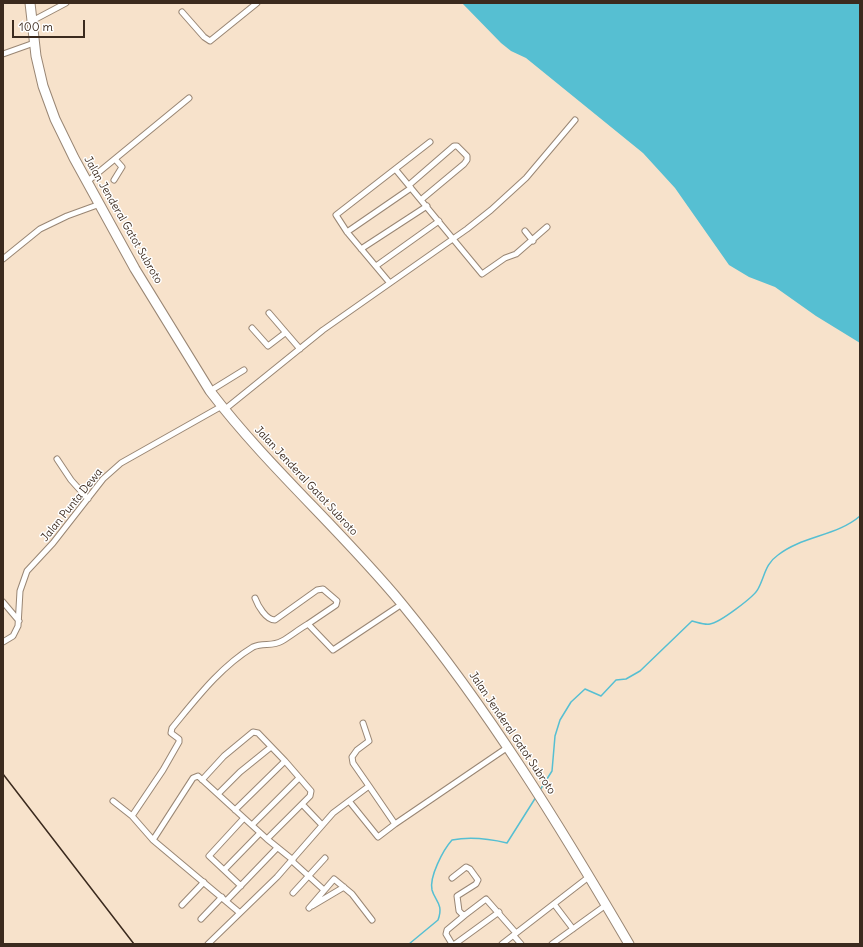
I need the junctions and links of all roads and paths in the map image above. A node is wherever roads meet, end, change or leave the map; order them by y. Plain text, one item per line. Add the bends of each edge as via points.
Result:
1 (30, 3) edge
2 (66, 3) edge
3 (257, 3) edge
4 (182, 12) dead end
5 (32, 21) junction
6 (34, 43) junction
7 (3, 54) edge
8 (189, 98) dead end
9 (575, 120) dead end
10 (430, 142) dead end
11 (115, 159) junction
12 (396, 170) junction
13 (114, 180) dead end
14 (88, 182) junction
15 (410, 187) junction
16 (422, 199) junction
17 (100, 204) junction
18 (427, 206) junction
19 (439, 221) junction
20 (547, 227) dead end
21 (525, 231) dead end
22 (347, 232) junction
23 (453, 238) junction
24 (533, 241) junction
25 (361, 249) junction
26 (3, 259) edge
27 (376, 266) junction
28 (389, 282) junction
29 (269, 313) dead end
30 (252, 328) dead end
31 (285, 333) junction
32 (300, 349) junction
33 (244, 370) dead end
34 (210, 391) junction
35 (223, 408) junction
36 (57, 459) dead end
37 (88, 499) junction
38 (255, 598) dead end
39 (3, 602) edge
40 (402, 604) junction
41 (18, 621) junction
42 (308, 624) junction
43 (3, 642) edge
44 (363, 722) dead end
45 (271, 747) junction
46 (508, 747) junction
47 (285, 761) junction
48 (299, 778) junction
49 (202, 780) junction
50 (369, 786) junction
51 (218, 794) junction
52 (113, 801) dead end
53 (349, 801) junction
54 (302, 804) junction
55 (234, 810) junction
56 (132, 816) junction
57 (244, 818) junction
58 (395, 824) junction
59 (252, 825) junction
60 (322, 825) junction
61 (260, 833) junction
62 (267, 839) junction
63 (153, 840) junction
64 (277, 848) junction
65 (325, 858) dead end
66 (292, 861) junction
67 (224, 870) junction
68 (308, 876) junction
69 (590, 876) junction
70 (452, 878) dead end
71 (204, 882) junction
72 (241, 886) junction
73 (344, 887) junction
74 (324, 890) junction
75 (293, 893) dead end
76 (225, 898) junction
77 (554, 904) junction
78 (182, 905) dead end
79 (606, 905) junction
80 (499, 912) junction
81 (240, 913) junction
82 (465, 915) junction
83 (201, 919) dead end
84 (372, 920) dead end
85 (573, 929) junction
86 (515, 934) junction
87 (208, 944) edge
88 (454, 944) edge
89 (502, 944) edge
90 (521, 944) edge
91 (552, 944) edge
92 (629, 944) edge

1 - 5 highway, Jalan Jenderal Gatot Subroto
2 - 5 street
3 - 4 street via 210,41
5 - 6 highway, Jalan Jenderal Gatot Subroto
6 - 7 street
6 - 14 highway, Jalan Jenderal Gatot Subroto via 48,103
8 - 11 street
9 - 23 street, Jalan Punta Dewa via 517,187
10 - 12 street
11 - 13 street via 122,168
11 - 14 street
12 - 15 street
12 - 22 street via 336,213
14 - 17 highway, Jalan Jenderal Gatot Subroto
15 - 16 street
15 - 16 street via 454,146 458,146 467,156 467,160
15 - 22 street
16 - 18 street
17 - 26 street via 40,228
17 - 34 highway, Jalan Jenderal Gatot Subroto via 135,269
18 - 19 street
18 - 25 street
19 - 23 street
19 - 27 street
20 - 24 street
21 - 24 street
22 - 25 street
23 - 24 street via 482,274
23 - 28 street, Jalan Punta Dewa
25 - 27 street
27 - 28 street
28 - 32 street, Jalan Punta Dewa
29 - 31 street
30 - 31 street via 268,346
31 - 32 street
32 - 35 street, Jalan Punta Dewa
33 - 34 street
34 - 35 highway, Jalan Jenderal Gatot Subroto
35 - 37 street, Jalan Punta Dewa via 121,464 103,479
35 - 40 highway, Jalan Jenderal Gatot Subroto via 268,459 344,537
36 - 37 street
37 - 41 street, Jalan Punta Dewa via 53,544 27,571 20,591
38 - 42 street via 269,618 275,620 317,590 323,589 335,598 336,605
39 - 41 street
40 - 42 street via 333,650
40 - 46 highway, Jalan Jenderal Gatot Subroto via 458,674
41 - 43 street via 13,636
42 - 56 street via 282,642 273,645 261,643 252,648 212,681 172,728 172,733 179,742
44 - 50 street via 369,741 352,757 353,763
45 - 47 street
45 - 49 street via 258,733 253,732 224,756
45 - 51 street
46 - 58 street
46 - 69 highway, Jalan Jenderal Gatot Subroto
47 - 48 street
47 - 55 street
48 - 54 street via 311,791 310,796
48 - 59 street
49 - 51 street
49 - 63 street via 198,776 193,778
50 - 53 street
50 - 58 street
51 - 55 street
52 - 56 street
53 - 58 street via 378,837
53 - 60 street
54 - 60 street
54 - 62 street
55 - 57 street
56 - 63 street
57 - 59 street
57 - 67 street via 209,855
59 - 61 street
60 - 66 street
61 - 62 street
61 - 67 street
62 - 64 street
63 - 71 street
64 - 66 street
64 - 72 street
65 - 68 street
66 - 68 street
66 - 81 street
67 - 72 street
68 - 74 street
68 - 75 street
69 - 77 street
69 - 79 highway, Jalan Jenderal Gatot Subroto
70 - 82 street via 466,867 478,880 457,896 459,911
71 - 76 street
71 - 78 street
72 - 76 street
73 - 74 street via 334,879
73 - 74 street via 309,908
73 - 84 street
76 - 81 street
76 - 83 street
77 - 85 street
77 - 86 street
79 - 85 street
79 - 92 highway, Jalan Jenderal Gatot Subroto
80 - 82 street via 486,899
80 - 86 street
80 - 88 street
81 - 87 street
82 - 88 street via 447,930 446,934
85 - 91 street
86 - 89 street
86 - 90 street

